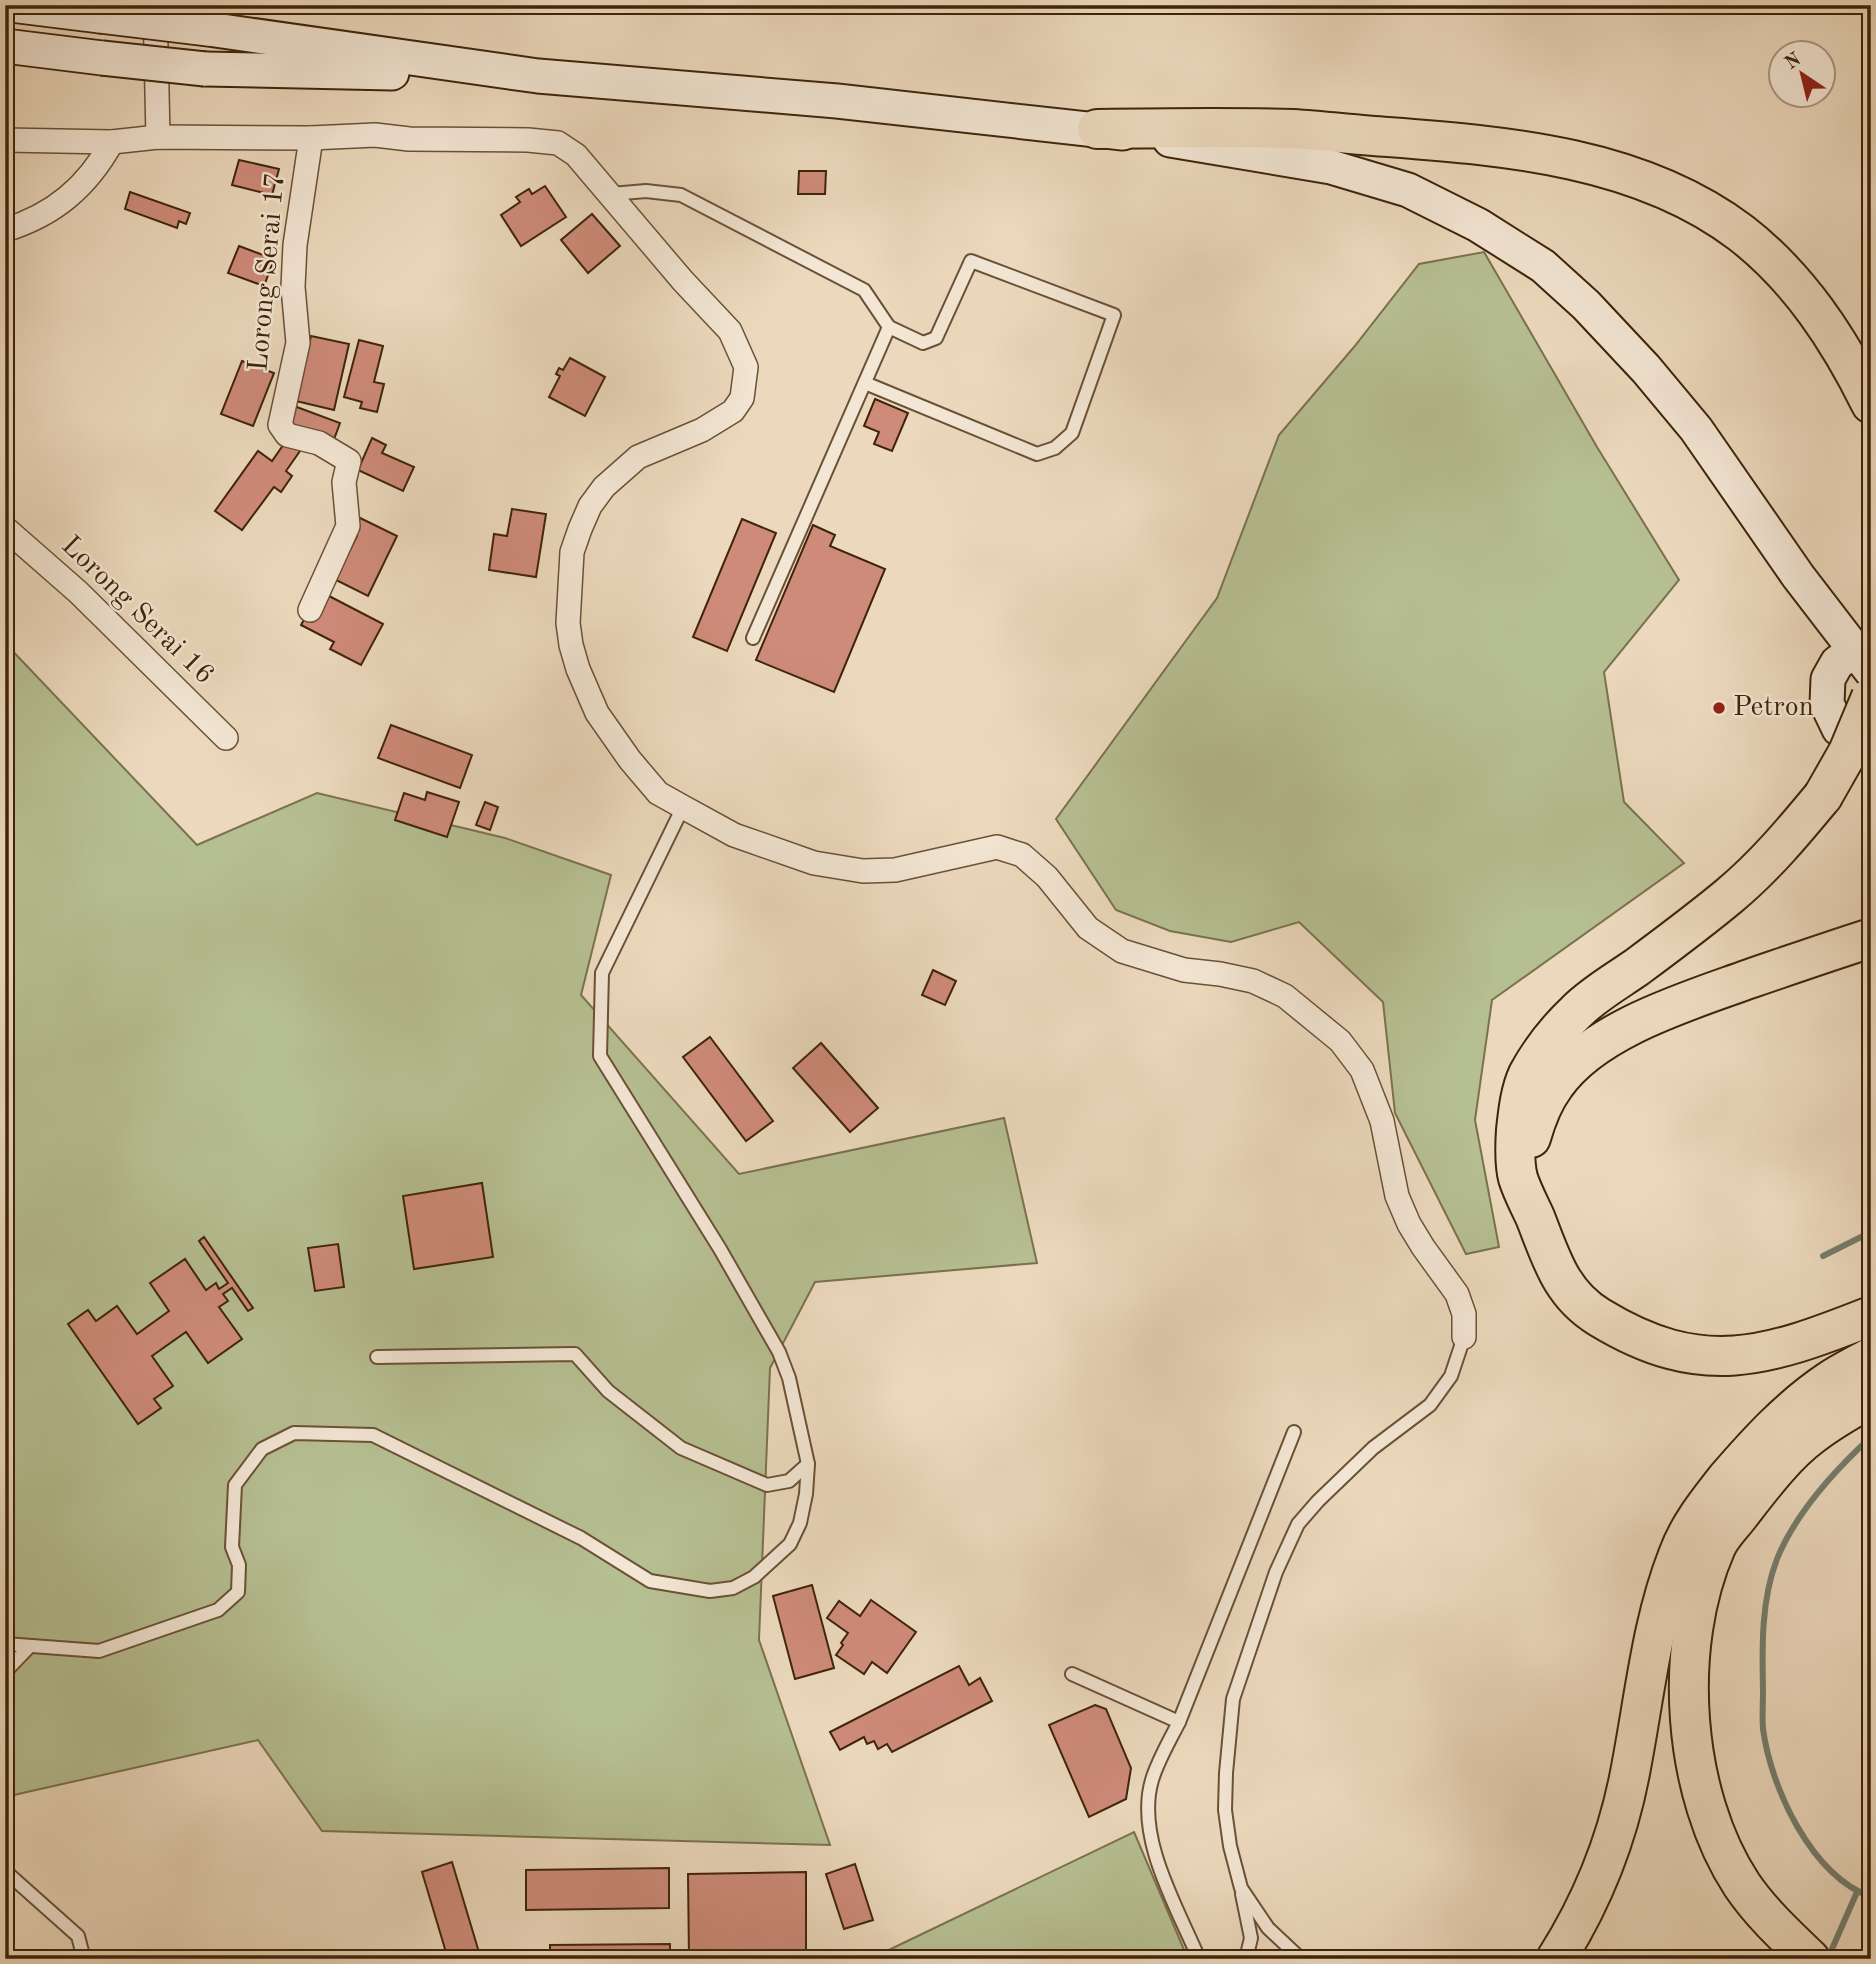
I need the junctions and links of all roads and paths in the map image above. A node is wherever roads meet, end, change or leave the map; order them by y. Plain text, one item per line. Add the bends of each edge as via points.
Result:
1 (11, 5) edge
2 (155, 5) edge
3 (5, 46) edge
4 (538, 76) junction
5 (1097, 129) junction
6 (158, 137) junction
7 (311, 138) junction
8 (5, 140) edge
9 (112, 142) junction
10 (611, 194) junction
11 (5, 230) edge
12 (889, 327) junction
13 (865, 383) junction
14 (1871, 404) edge
15 (5, 528) edge
16 (310, 610) dead end
17 (753, 638) dead end
18 (1863, 661) edge
19 (1871, 697) edge
20 (226, 738) dead end
21 (1871, 750) edge
22 (683, 807) junction
23 (1871, 938) edge
24 (1518, 1177) junction
25 (1871, 1316) edge
26 (1464, 1337) joint
27 (377, 1357) dead end
28 (1871, 1357) edge
29 (1871, 1398) edge
30 (1294, 1432) dead end
31 (808, 1464) junction
32 (5, 1644) edge
33 (30, 1646) junction
34 (5, 1672) edge
35 (1072, 1674) dead end
36 (1179, 1721) junction
37 (5, 1871) edge
38 (1241, 1888) junction
39 (84, 1959) edge
40 (1199, 1959) edge
41 (1246, 1959) edge
42 (1301, 1959) edge
43 (1556, 1959) edge
44 (1811, 1959) edge

1 - 4 main road, bridge
2 - 6 street
3 - 4 main road, bridge via 205,69
4 - 5 main road
5 - 14 highway via 1296,129 1469,144 1584,162 1637,177 1711,214 1741,233 1766,257 1827,325
5 - 18 main road via 1331,167 1408,190 1478,225 1544,266 1646,369 1696,429
6 - 7 street
6 - 9 street
7 - 10 street via 375,135 558,143 576,155
7 - 16 street, Lorong Serai 17 via 295,245 298,343 280,425 287,435 319,443 349,461 344,482 348,526
8 - 9 street
9 - 11 street via 98,167 74,193 27,223
10 - 12 lane via 681,195 864,289
10 - 22 street via 730,331 746,367 742,398 733,411 702,430 638,457 590,506 572,552 571,645 597,713 658,793
12 - 13 lane
12 - 13 lane via 923,343 936,338 971,261 1114,314 1072,433 1055,448 1037,454
13 - 17 lane
15 - 20 street, Lorong Serai 16
18 - 21 main road via 1838,663 1828,678 1827,704 1839,730
19 - 24 highway, bridge via 1823,796 1782,846 1731,895 1578,1010 1551,1041 1528,1074 1518,1108
22 - 26 street via 734,835 814,863 863,871 895,870 997,847 1022,855 1047,877 1088,928 1122,951 1184,970 1253,981 1285,996 1340,1041 1362,1070 1382,1121 1397,1196 1423,1248 1457,1294 1464,1314
22 - 31 lane via 602,973 600,1056 779,1352
23 - 24 highway via 1670,1007 1597,1046 1555,1084 1537,1117
24 - 25 highway via 1562,1282 1587,1310 1652,1343 1709,1357 1738,1357 1776,1350
26 - 38 lane via 1455,1368 1430,1405 1373,1448 1318,1501 1298,1524 1276,1572 1233,1699 1225,1810
27 - 31 lane via 575,1354 608,1391 681,1448 767,1485 789,1481
28 - 43 highway via 1830,1380 1785,1415 1750,1450 1691,1527 1660,1613 1632,1764 1606,1859 1575,1929
29 - 44 highway via 1811,1435 1767,1481 1716,1545 1695,1613 1689,1679 1691,1737 1704,1801 1742,1885 1778,1930
30 - 36 lane
31 - 33 lane via 800,1523 790,1544 754,1577 733,1588 710,1591 650,1581 581,1538 373,1434 294,1433 262,1449 235,1485 232,1547 239,1565 238,1592 218,1610 99,1651
32 - 33 lane
33 - 34 lane
35 - 36 lane
36 - 40 lane via 1152,1780 1147,1814 1151,1843
37 - 39 lane via 78,1936
38 - 41 lane via 1251,1938
38 - 42 lane via 1268,1928

